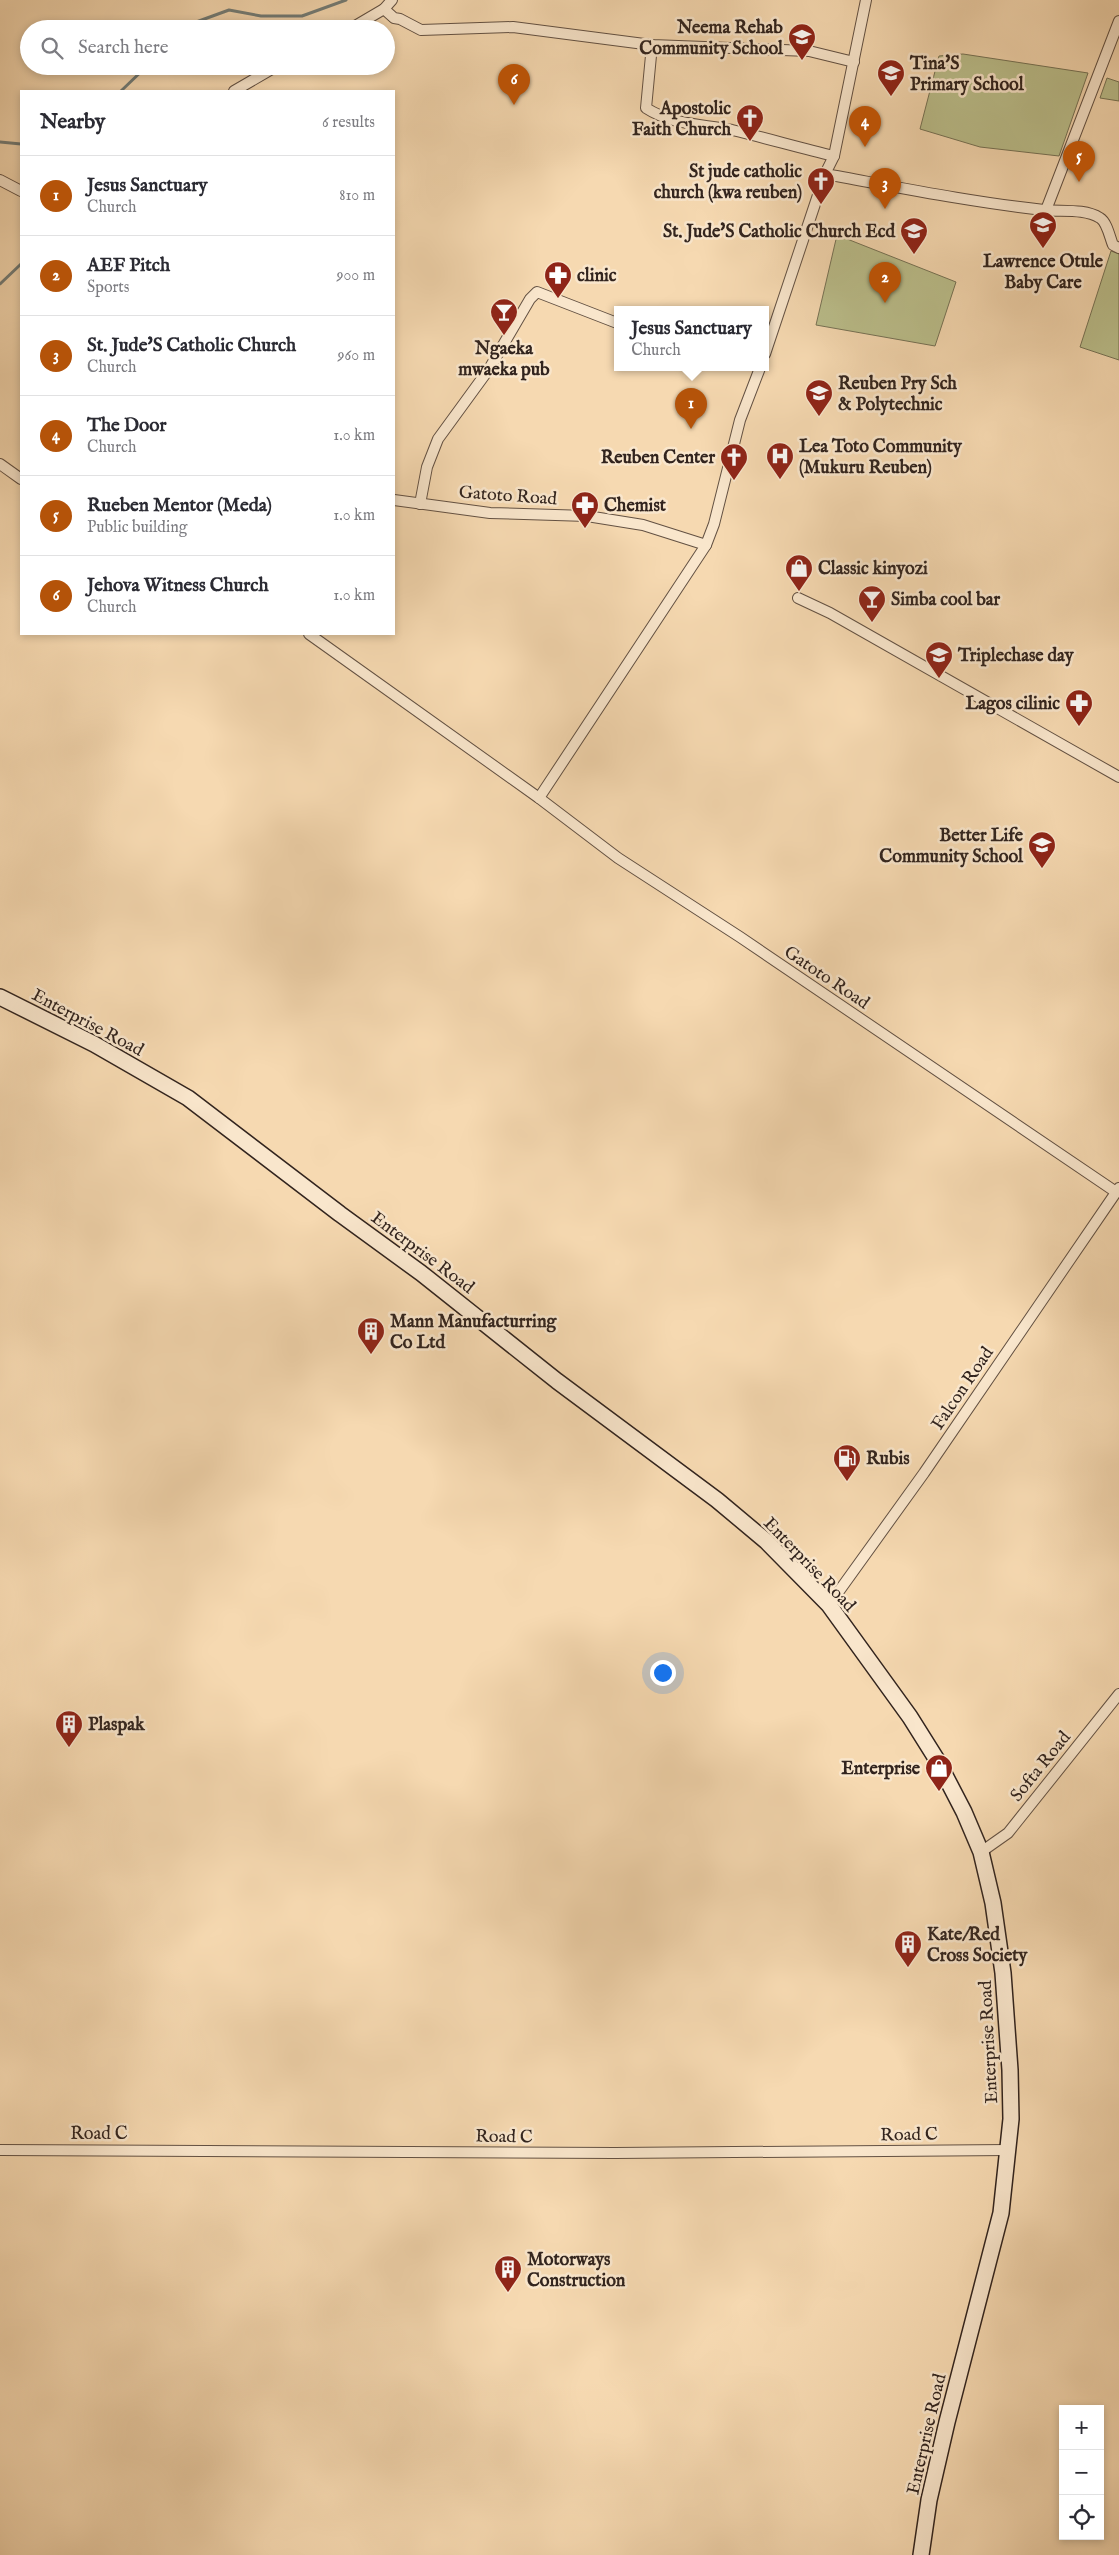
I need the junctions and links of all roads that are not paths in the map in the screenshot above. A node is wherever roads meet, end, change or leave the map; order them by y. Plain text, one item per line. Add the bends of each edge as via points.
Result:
1 (392, 0) edge
2 (866, 0) edge
3 (384, 9) junction
4 (365, 20) edge
5 (1119, 21) edge
6 (652, 45) junction
7 (854, 62) junction
8 (262, 75) edge
9 (236, 90) edge
10 (834, 156) junction
11 (825, 174) junction
12 (0, 180) edge
13 (20, 190) edge
14 (1046, 210) junction
15 (1119, 248) edge
16 (614, 322) edge
17 (769, 342) edge
18 (759, 371) edge
19 (0, 464) edge
20 (20, 478) edge
21 (395, 500) edge
22 (420, 504) junction
23 (706, 545) junction
24 (798, 598) dead end
25 (310, 635) edge
26 (1119, 777) edge
27 (539, 798) junction
28 (0, 997) edge
29 (1118, 1190) edge
30 (828, 1605) junction
31 (1119, 1694) edge
32 (981, 1852) junction
33 (0, 2150) edge
34 (1008, 2150) junction
35 (921, 2555) edge

1 - 3 street
2 - 7 street
3 - 4 street
3 - 6 street via 394,18 421,30 513,27
5 - 14 street
6 - 7 street via 809,51
6 - 10 street via 646,108 682,124 732,130
7 - 10 street
8 - 9 street
10 - 11 street
11 - 14 street
11 - 17 street
12 - 13 street
14 - 15 street via 1065,209 1098,217 1103,220 1113,245
16 - 22 street via 538,292 530,299 489,369 438,439 427,467
18 - 23 street via 740,420
19 - 20 street
21 - 22 street, Gatoto Road
22 - 23 street, Gatoto Road via 490,513 615,520 643,525
23 - 27 street
24 - 26 street via 830,612
25 - 27 street, Gatoto Road
27 - 29 street, Gatoto Road via 618,858
28 - 30 main road, Enterprise Road via 94,1044 196,1104 717,1500 766,1541
29 - 30 street, Falcon Road via 924,1473
30 - 32 main road, Enterprise Road via 910,1717 937,1760
31 - 32 street, Softa Road via 1008,1833
32 - 34 main road, Enterprise Road via 993,1903 1002,1973 1010,2070
33 - 34 street, Road C via 615,2154
34 - 35 main road, Enterprise Road via 1001,2213 939,2456

